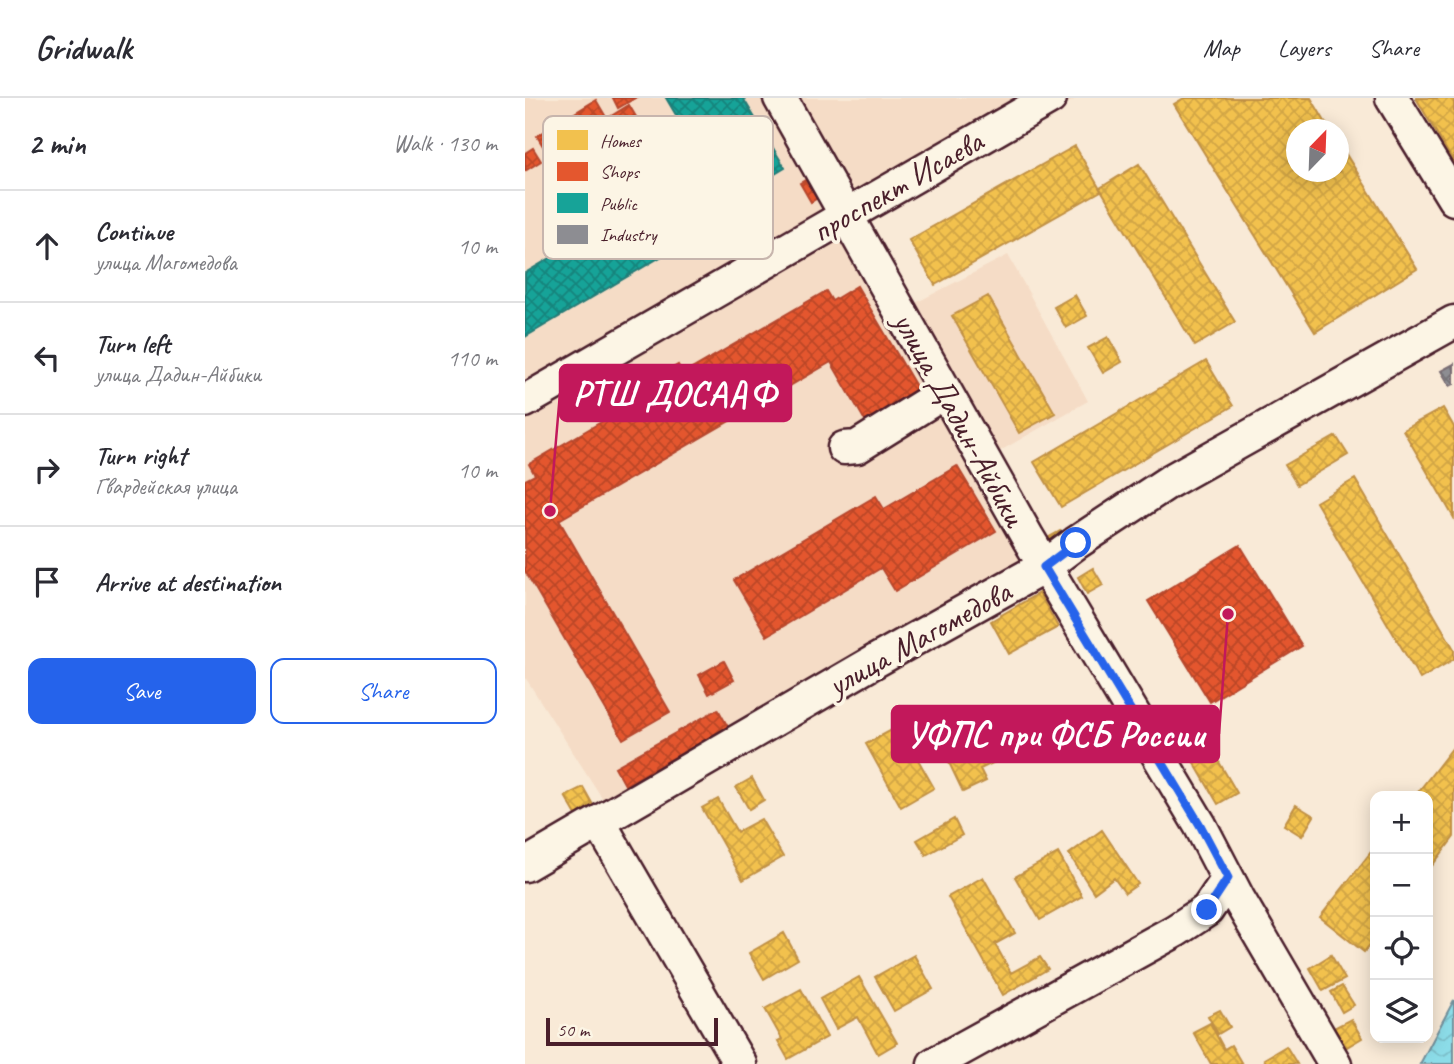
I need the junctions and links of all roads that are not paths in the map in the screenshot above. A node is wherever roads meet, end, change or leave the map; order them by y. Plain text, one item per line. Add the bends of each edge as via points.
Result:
1 (780, 98) edge
2 (1051, 98) edge
3 (1392, 98) edge
4 (1454, 199) edge
5 (845, 216) junction
6 (773, 258) edge
7 (771, 259) edge
8 (1454, 322) edge
9 (946, 392) junction
10 (525, 401) edge
11 (844, 448) dead end
12 (1044, 567) junction
13 (599, 822) junction
14 (525, 865) edge
15 (1228, 878) junction
16 (740, 1064) edge
17 (934, 1064) edge
18 (1335, 1064) edge

1 - 5 street, улица Дадин-Айбики
2 - 5 street, проспект Исаева
3 - 4 street
5 - 6 street, проспект Исаева
5 - 9 street, улица Дадин-Айбики
7 - 10 street, проспект Исаева
8 - 12 street, улица Магомедова via 1170,481
9 - 11 street via 857,447
9 - 12 street, улица Дадин-Айбики
12 - 13 street, улица Магомедова
12 - 15 street, улица Дадин-Айбики
13 - 14 street, улица Магомедова
13 - 16 street
15 - 17 street via 1207,910 1175,931
15 - 18 street, улица Дадин-Айбики

